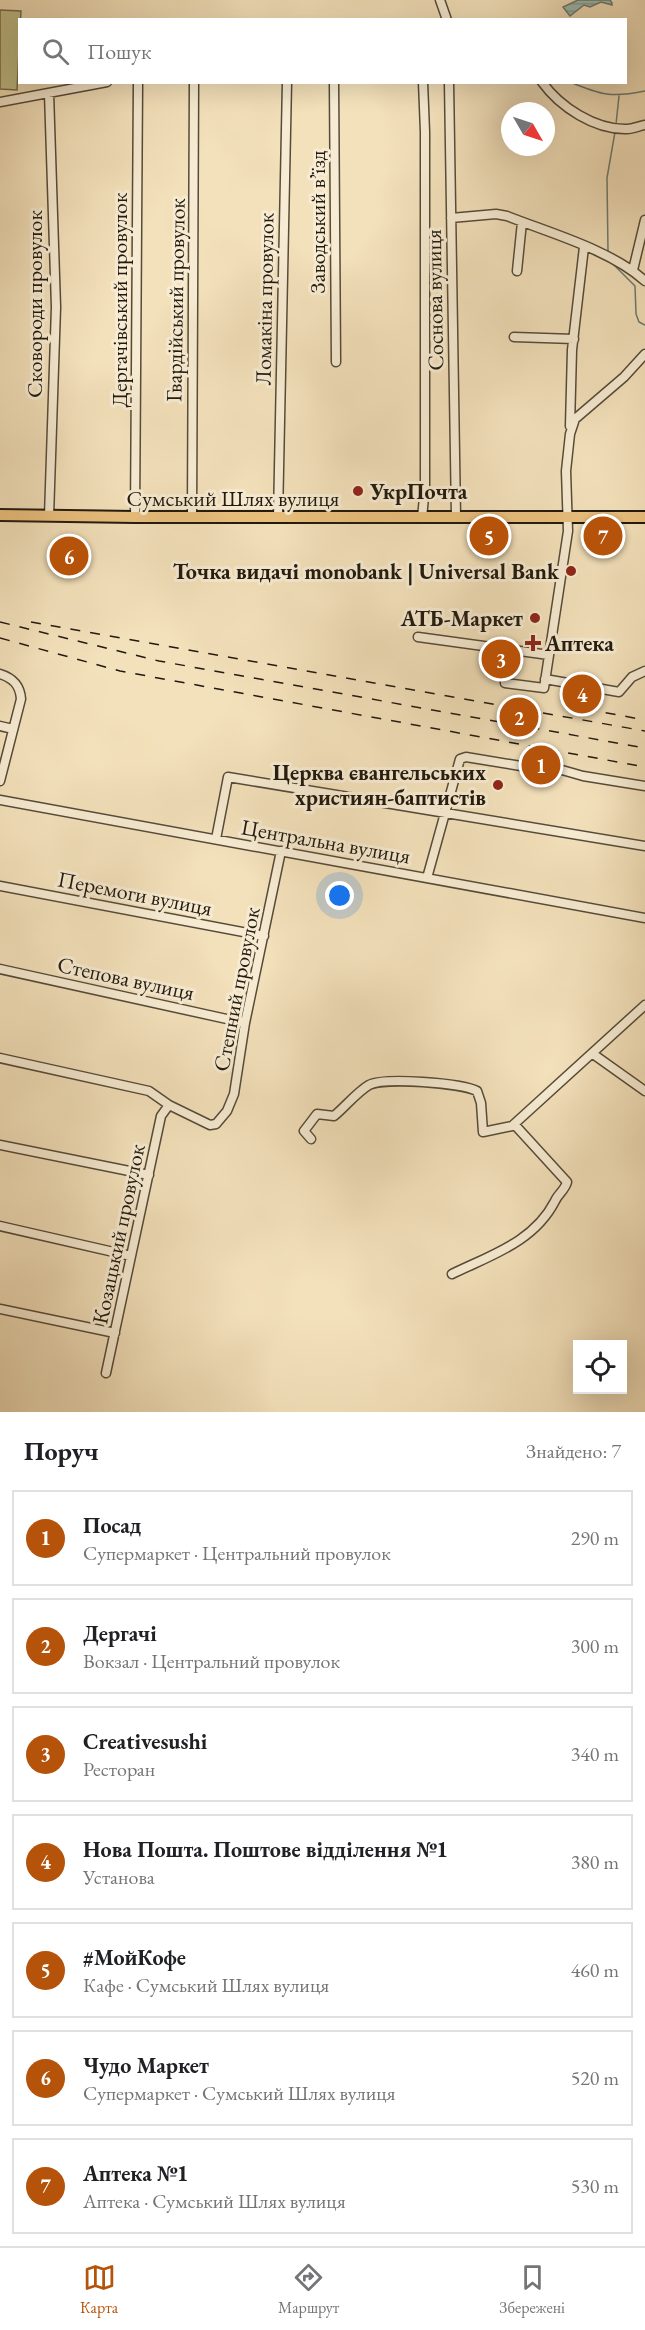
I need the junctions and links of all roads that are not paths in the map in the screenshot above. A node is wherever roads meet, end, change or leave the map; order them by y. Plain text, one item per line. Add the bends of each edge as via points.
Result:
1 (440, 0) edge
2 (449, 0) edge
3 (447, 18) edge
4 (448, 18) edge
5 (96, 84) edge
6 (138, 84) edge
7 (194, 84) edge
8 (287, 84) edge
9 (334, 84) edge
10 (423, 84) edge
11 (449, 84) edge
12 (545, 84) edge
13 (49, 93) junction
14 (0, 102) edge
15 (645, 125) edge
16 (451, 218) junction
17 (645, 220) edge
18 (522, 222) junction
19 (584, 247) junction
20 (633, 270) junction
21 (517, 271) dead end
22 (645, 281) edge
23 (514, 337) dead end
24 (574, 339) junction
25 (645, 354) edge
26 (336, 362) dead end
27 (570, 434) junction
28 (0, 514) edge
29 (50, 516) junction
30 (192, 517) junction
31 (278, 517) junction
32 (645, 517) edge
33 (135, 518) junction
34 (422, 518) junction
35 (456, 518) junction
36 (568, 518) junction
37 (418, 637) dead end
38 (508, 649) junction
39 (549, 655) junction
40 (645, 671) edge
41 (0, 674) edge
42 (545, 678) junction
43 (0, 726) edge
44 (13, 729) junction
45 (0, 782) edge
46 (645, 786) edge
47 (2, 799) edge
48 (442, 814) junction
49 (216, 839) junction
50 (645, 846) edge
51 (281, 851) junction
52 (427, 878) junction
53 (0, 886) edge
54 (645, 918) edge
55 (264, 936) junction
56 (0, 969) edge
57 (645, 1005) edge
58 (245, 1023) junction
59 (592, 1054) junction
60 (0, 1058) edge
61 (645, 1091) edge
62 (169, 1105) junction
63 (514, 1125) junction
64 (312, 1139) dead end
65 (0, 1145) edge
66 (149, 1175) junction
67 (0, 1226) edge
68 (131, 1256) junction
69 (452, 1274) dead end
70 (0, 1309) edge
71 (115, 1333) junction
72 (106, 1372) dead end

1 - 3 street
2 - 4 street
5 - 13 street
6 - 33 street, Дергачівський провулок
7 - 30 street, Гвардійський провулок
8 - 31 street, Ломакіна провулок
9 - 26 street, Заводський в’їзд
10 - 34 street via 426,235
11 - 16 street, Соснова вулиця
12 - 15 street via 559,102 600,126 626,129
13 - 14 street
13 - 29 street, Сковороди провулок via 56,307
16 - 18 street via 496,214
16 - 35 street, Соснова вулиця
17 - 20 street
18 - 19 street
18 - 21 street
19 - 20 street
19 - 24 street
20 - 22 street
23 - 24 street
24 - 27 street
25 - 27 street via 575,419
27 - 36 street
28 - 29 main road, Сумський Шлях вулиця
29 - 33 main road, Сумський Шлях вулиця
30 - 31 main road, Сумський Шлях вулиця
30 - 33 main road, Сумський Шлях вулиця
31 - 34 main road, Сумський Шлях вулиця
32 - 36 main road, Сумський Шлях вулиця
34 - 35 main road, Сумський Шлях вулиця
35 - 36 main road, Сумський Шлях вулиця
36 - 39 street
37 - 38 street
38 - 39 street
38 - 42 street via 505,683 544,688
39 - 42 street
40 - 42 street via 632,676 619,692
41 - 44 street via 21,689
43 - 44 street
44 - 45 street
46 - 48 street via 549,766 533,768 466,757 460,759
47 - 49 street, Центральна вулиця
48 - 49 street via 228,777
48 - 50 street
48 - 52 street
49 - 51 street, Центральна вулиця
51 - 52 street, Центральна вулиця
51 - 55 street, Степний провулок
52 - 54 street, Центральна вулиця
53 - 55 street, Перемоги вулиця
55 - 58 street, Степний провулок
56 - 58 street, Степова вулиця
57 - 59 street
58 - 62 street, Степний провулок via 234,1094 227,1111 210,1125
59 - 61 street
59 - 63 street
60 - 62 street via 126,1084 149,1091
62 - 66 street, Козацький провулок via 161,1116
63 - 64 street via 483,1132 481,1103 477,1091 468,1086 370,1084 334,1116 317,1114 304,1131
63 - 69 street via 567,1182 566,1187 545,1220 524,1239
65 - 66 street
66 - 68 street, Козацький провулок
67 - 68 street
68 - 71 street, Козацький провулок
70 - 71 street
71 - 72 street, Козацький провулок

